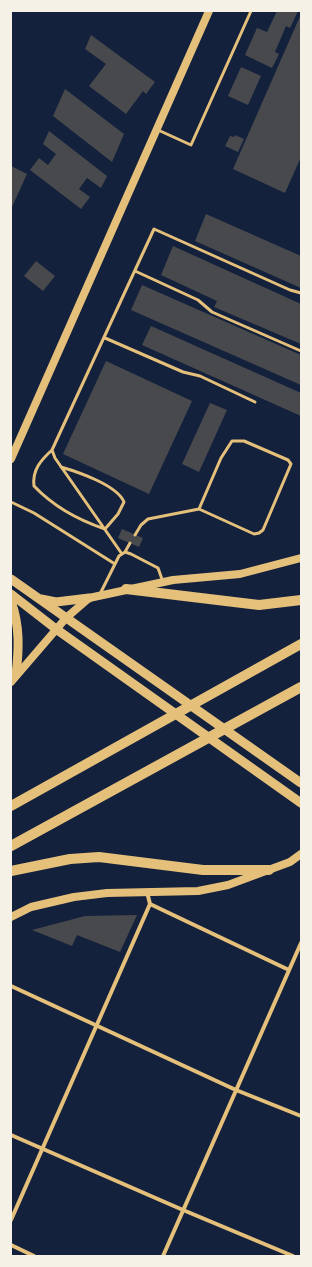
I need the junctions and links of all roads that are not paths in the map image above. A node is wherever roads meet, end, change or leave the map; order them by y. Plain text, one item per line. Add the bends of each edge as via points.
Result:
1 (209, 11) edge
2 (251, 11) edge
3 (157, 129) junction
4 (135, 271) junction
5 (301, 293) edge
6 (105, 338) junction
7 (301, 351) edge
8 (255, 402) dead end
9 (52, 450) junction
10 (11, 459) edge
11 (61, 468) junction
12 (11, 502) edge
13 (199, 509) junction
14 (105, 529) junction
15 (135, 535) dead end
16 (130, 543) dead end
17 (123, 553) junction
18 (301, 558) edge
19 (115, 564) junction
20 (11, 579) edge
21 (163, 582) junction
22 (126, 589) junction
23 (11, 594) edge
24 (99, 595) junction
25 (89, 598) junction
26 (39, 599) junction
27 (301, 600) edge
28 (11, 601) edge
29 (66, 618) junction
30 (56, 629) junction
31 (301, 644) edge
32 (14, 679) edge
33 (301, 687) edge
34 (301, 783) edge
35 (301, 804) edge
36 (11, 806) edge
37 (11, 846) edge
38 (301, 854) edge
39 (301, 860) edge
40 (290, 862) junction
41 (269, 870) junction
42 (11, 872) edge
43 (146, 892) junction
44 (150, 904) junction
45 (11, 917) edge
46 (301, 943) edge
47 (289, 970) junction
48 (11, 986) edge
49 (97, 1025) junction
50 (236, 1090) junction
51 (301, 1116) edge
52 (11, 1135) edge
53 (42, 1148) junction
54 (183, 1210) junction
55 (11, 1220) edge
56 (11, 1245) edge
57 (34, 1256) edge
58 (163, 1256) edge
59 (293, 1256) edge

1 - 3 main road
2 - 3 lane via 191,145
3 - 10 main road
4 - 5 lane via 154,229
4 - 6 lane
4 - 7 lane via 198,300 212,312
6 - 8 lane via 183,372 200,376
6 - 9 lane
9 - 11 lane
9 - 14 lane via 36,468 34,486 58,506 83,521
11 - 14 lane
11 - 14 lane via 72,470 121,494 124,502
12 - 19 lane via 34,513
13 - 13 lane via 254,534 259,533 263,530 291,464 288,460 244,441 232,441 224,452
13 - 15 lane via 148,519
14 - 17 lane
16 - 17 lane
17 - 19 lane via 118,556
17 - 21 lane via 131,554 158,568
18 - 21 main road via 240,574
19 - 24 lane
20 - 26 main road
21 - 22 main road
22 - 24 main road
22 - 27 highway via 259,604
23 - 30 main road
24 - 25 main road
25 - 26 main road via 56,602
25 - 29 main road
26 - 29 main road
28 - 32 main road via 17,616 19,645
29 - 30 main road
29 - 34 main road
30 - 32 main road
30 - 35 main road
31 - 36 highway
33 - 37 highway
38 - 40 main road
39 - 40 main road
40 - 41 main road
41 - 42 highway via 203,870 99,857 70,859
41 - 43 main road via 228,885 198,891
43 - 44 street
43 - 45 main road via 74,896 31,908
44 - 47 street
44 - 49 street
46 - 47 street
47 - 50 street
48 - 49 street
49 - 50 street
49 - 53 street
50 - 51 street
50 - 54 street
52 - 53 street
53 - 54 street
53 - 55 street
54 - 58 street
54 - 59 street
56 - 57 street

